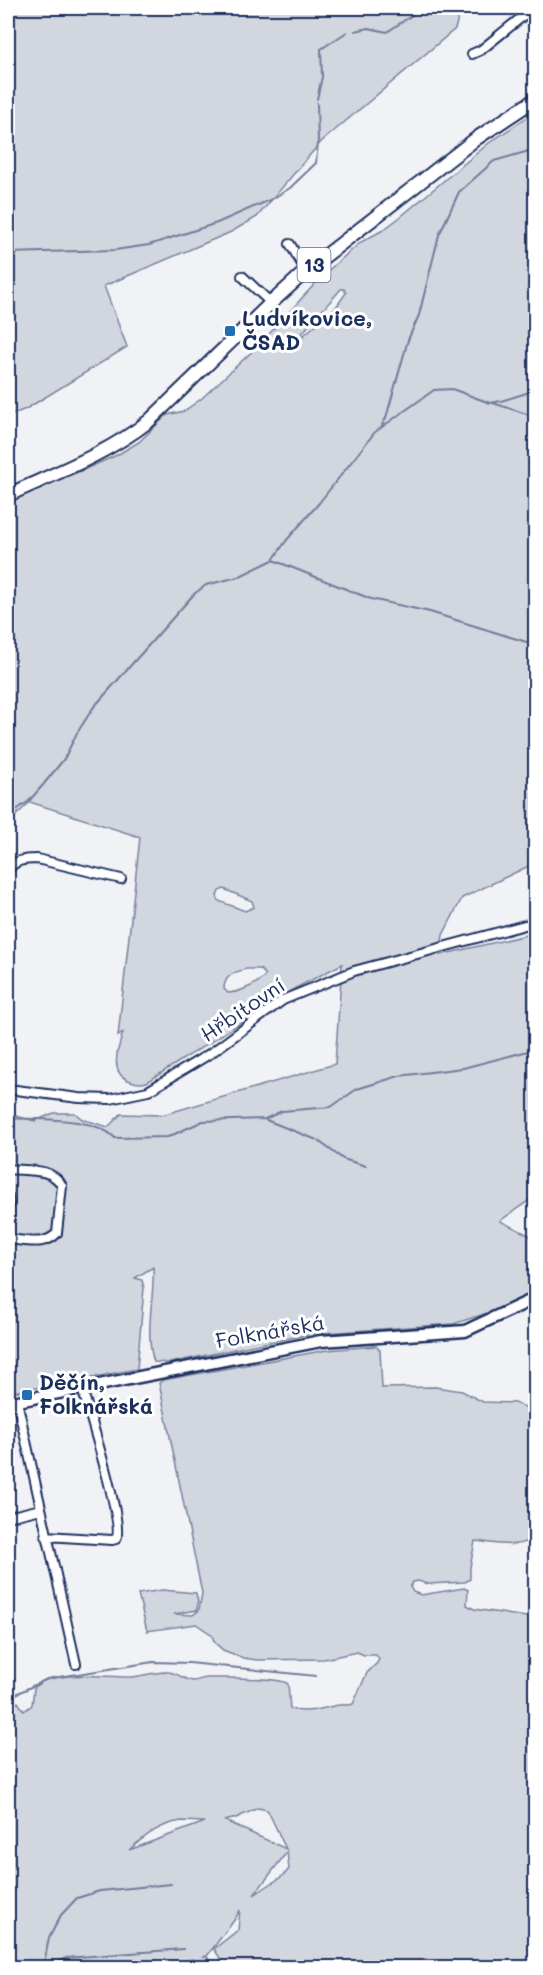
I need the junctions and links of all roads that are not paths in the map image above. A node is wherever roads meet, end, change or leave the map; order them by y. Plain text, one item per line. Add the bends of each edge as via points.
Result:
1 (533, 8) edge
2 (472, 54) dead end
3 (536, 99) edge
4 (290, 244) dead end
5 (306, 271) junction
6 (242, 276) dead end
7 (271, 303) junction
8 (8, 495) edge
9 (8, 871) edge
10 (122, 879) dead end
11 (536, 922) edge
12 (8, 1089) edge
13 (8, 1169) edge
14 (8, 1196) edge
15 (8, 1209) edge
16 (8, 1239) edge
17 (536, 1298) edge
18 (82, 1388) junction
19 (13, 1402) edge
20 (40, 1509) junction
21 (8, 1517) edge
22 (46, 1536) junction
23 (76, 1664) dead end

1 - 2 street
3 - 5 main road, 13 via 477,138
4 - 5 street
5 - 7 main road, 13
6 - 7 street
7 - 8 main road, 13 via 134,432 108,449
9 - 10 street via 12,864 36,859
11 - 12 street, Hřbitovní via 354,971 283,1000 211,1053 148,1091 110,1099
13 - 16 street via 54,1175 62,1186 57,1233 53,1237 42,1242
14 - 15 street
17 - 18 street, Folknářská via 465,1331 321,1341
18 - 19 street, Folknářská
18 - 22 street via 113,1499 118,1536 112,1540
19 - 20 street
20 - 21 street
20 - 22 street
22 - 23 street

